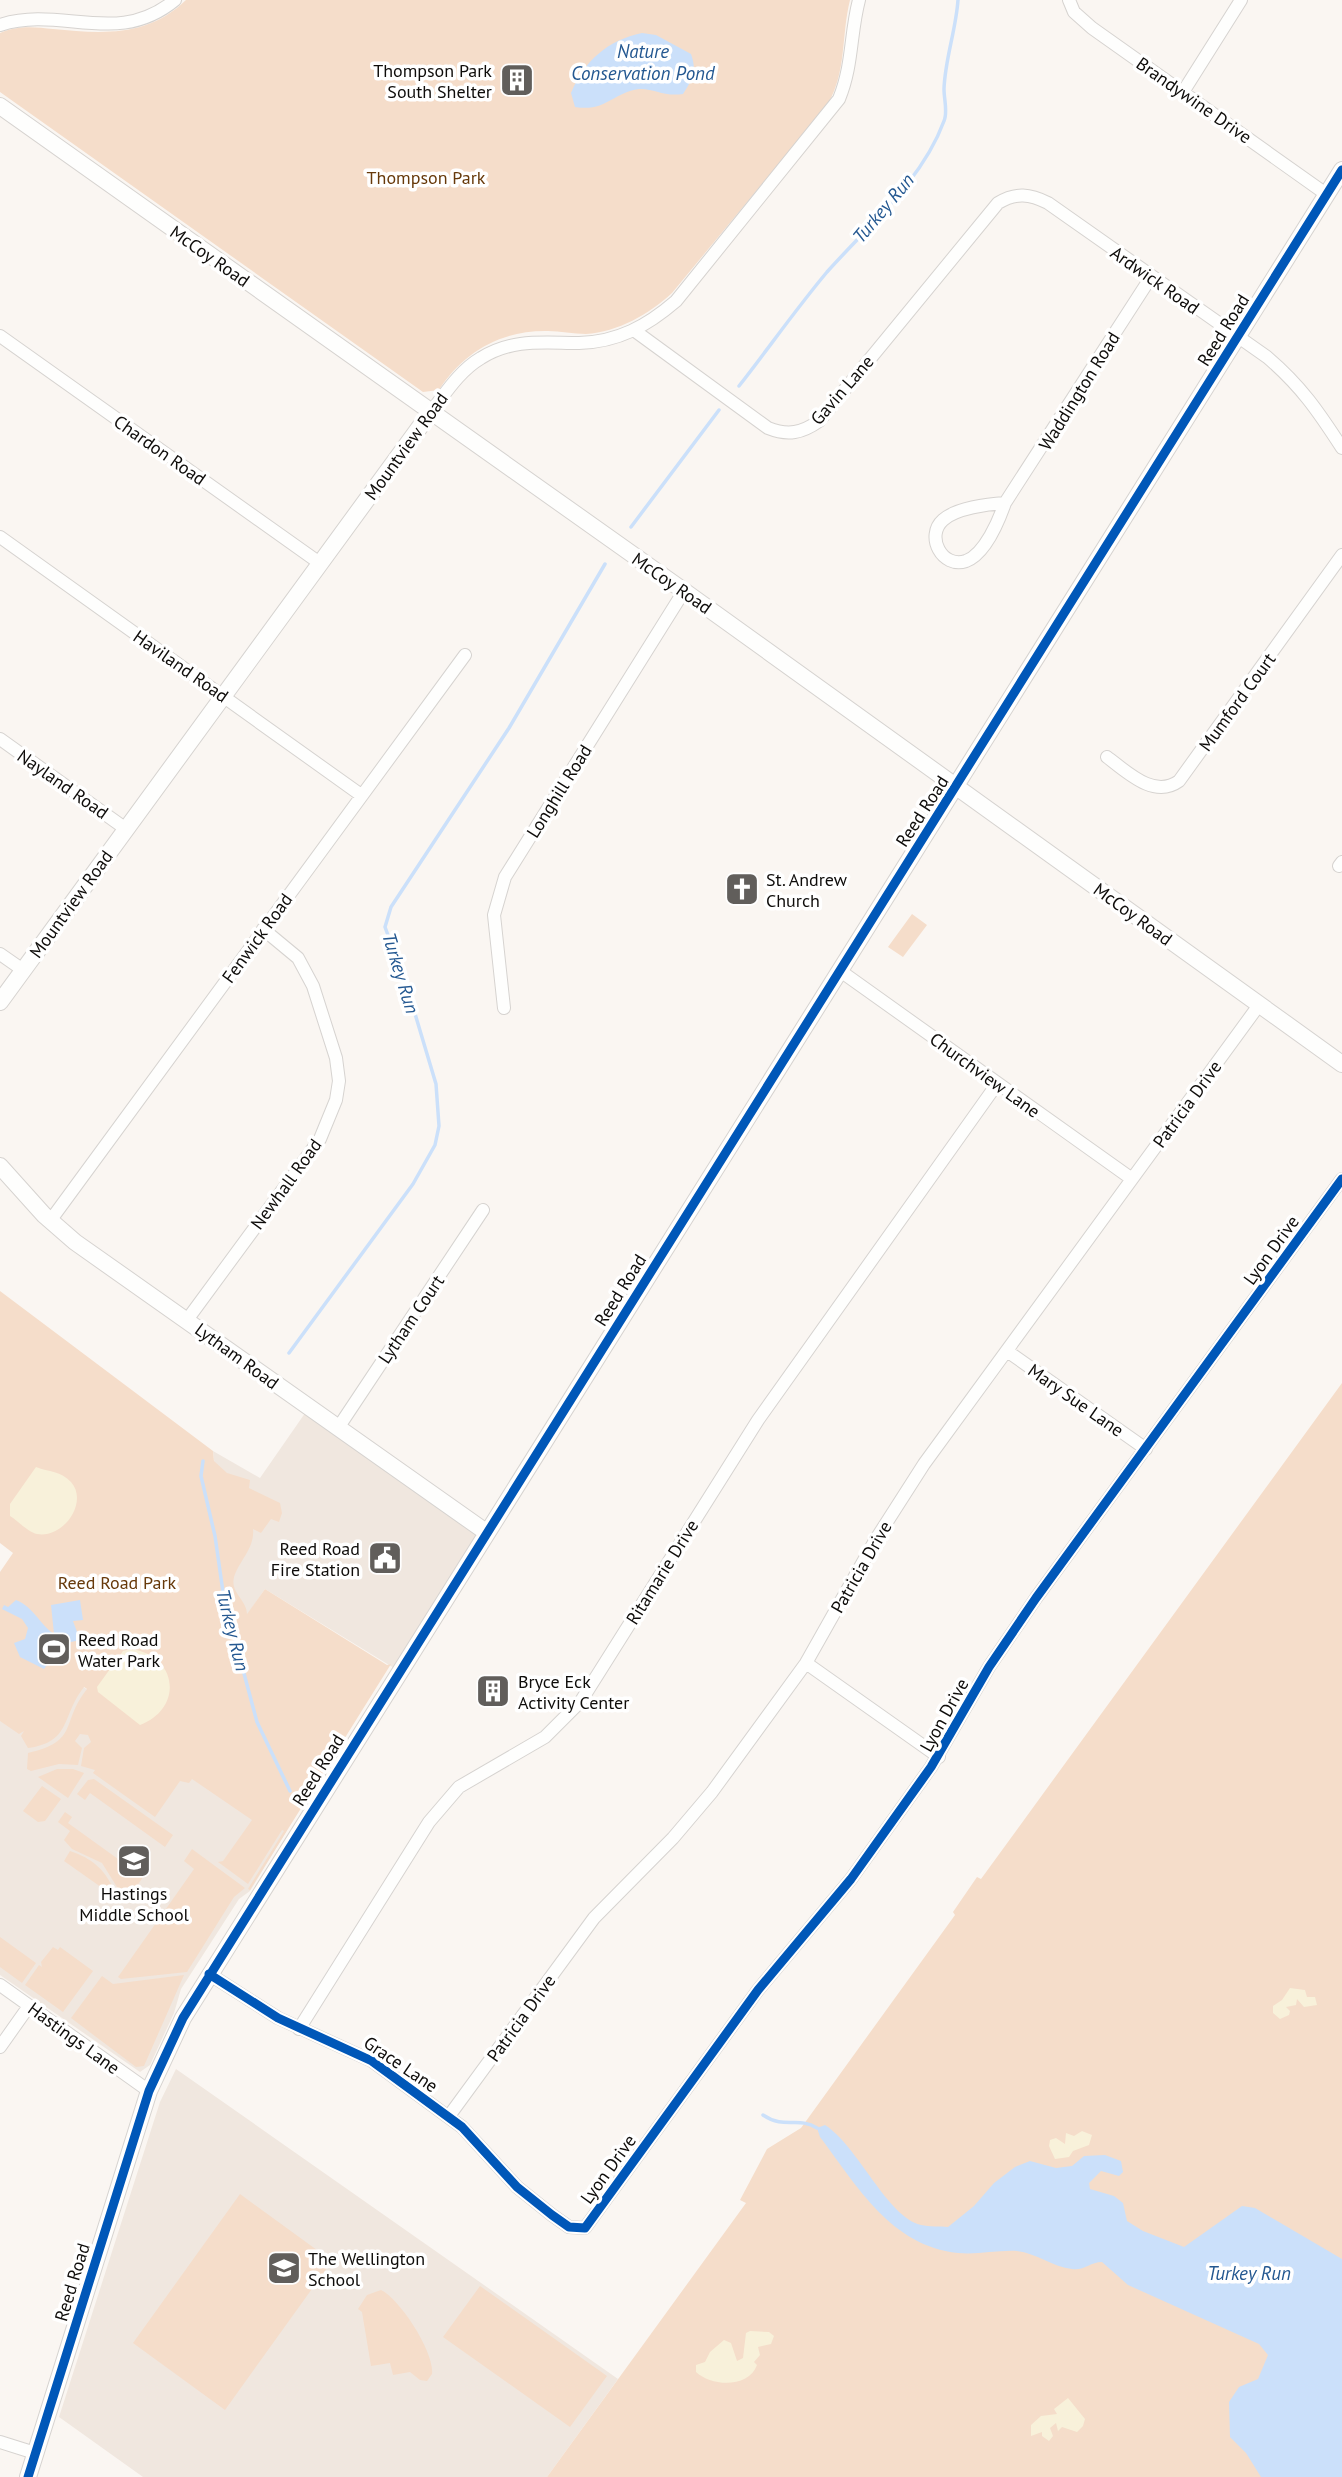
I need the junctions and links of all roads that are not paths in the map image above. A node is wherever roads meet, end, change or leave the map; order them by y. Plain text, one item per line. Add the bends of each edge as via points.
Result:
1 (175, 0) edge
2 (859, 0) edge
3 (1069, 0) edge
4 (1241, 0) edge
5 (0, 25) edge
6 (1184, 92) junction
7 (0, 107) edge
8 (1342, 170) edge
9 (1326, 194) junction
10 (1010, 196) joint
11 (1151, 277) junction
12 (635, 331) junction
13 (0, 337) edge
14 (1237, 337) junction
15 (430, 413) junction
16 (1342, 448) edge
17 (1005, 503) junction
18 (0, 537) edge
19 (1342, 555) edge
20 (321, 564) junction
21 (684, 591) junction
22 (465, 655) dead end
23 (223, 697) junction
24 (0, 739) edge
25 (1107, 757) dead end
26 (956, 787) junction
27 (361, 795) junction
28 (127, 829) junction
29 (263, 929) junction
30 (0, 954) edge
31 (23, 970) junction
32 (839, 970) junction
33 (0, 1002) edge
34 (1259, 1005) junction
35 (504, 1008) dead end
36 (1342, 1064) edge
37 (997, 1084) junction
38 (0, 1166) edge
39 (1132, 1179) junction
40 (1342, 1179) edge
41 (483, 1210) dead end
42 (50, 1221) junction
43 (187, 1320) junction
44 (1007, 1351) junction
45 (338, 1428) junction
46 (1146, 1449) junction
47 (486, 1532) junction
48 (806, 1663) junction
49 (939, 1757) junction
50 (209, 1974) junction
51 (0, 1985) edge
52 (29, 2006) junction
53 (299, 2029) junction
54 (0, 2047) edge
55 (149, 2091) junction
56 (449, 2116) junction
57 (552, 2215) joint
58 (0, 2442) edge
59 (35, 2453) junction
60 (28, 2477) edge

1 - 5 street via 147,18 126,24 27,20
2 - 12 street, Mountview Road via 850,67 839,99 692,283 653,321
3 - 6 street, Brandywine Drive via 1082,20
4 - 6 street
6 - 9 street, Brandywine Drive
7 - 15 main road, McCoy Road
8 - 9 main road, Reed Road
9 - 14 main road, Reed Road
10 - 11 street, Ardwick Road via 1030,195 1048,203
10 - 12 street, Gavin Lane via 998,202 819,421 806,430 768,428
11 - 14 street, Ardwick Road
11 - 17 street, Waddington Road
12 - 15 street, Mountview Road via 592,342 519,342 500,348 464,371
13 - 20 street, Chardon Road
14 - 16 street, Ardwick Road via 1294,379
14 - 26 main road, Reed Road
15 - 20 main road, Mountview Road
15 - 21 main road, McCoy Road
17 - 17 street, Waddington Road via 945,517 937,529 936,547 951,559 966,561 974,556 1000,519
18 - 23 street, Haviland Road
19 - 25 street, Mumford Court via 1179,781 1165,788 1151,786
20 - 23 main road, Mountview Road
21 - 26 main road, McCoy Road
21 - 35 street, Longhill Road via 505,877 494,915
22 - 27 street, Fenwick Road
23 - 27 street, Haviland Road
23 - 28 main road, Mountview Road
24 - 28 street, Nayland Road
26 - 32 main road, Reed Road
26 - 34 main road, McCoy Road
27 - 29 street, Fenwick Road
28 - 31 main road, Mountview Road
29 - 42 street, Fenwick Road
29 - 43 street, Newhall Road via 298,958 313,986 336,1058 336,1100 320,1139
30 - 31 street
31 - 33 main road, Mountview Road
32 - 37 street, Churchview Lane
32 - 47 main road, Reed Road
34 - 36 main road, McCoy Road
34 - 39 street, Patricia Drive
37 - 39 street, Churchview Lane
37 - 53 street, Ritamarie Drive via 758,1420 581,1701 545,1737 459,1787 429,1822
38 - 42 main road, Lytham Road
39 - 44 street, Patricia Drive
40 - 46 street, Lyon Drive
41 - 45 street, Lytham Court
42 - 43 main road, Lytham Road
43 - 45 main road, Lytham Road
44 - 46 street, Mary Sue Lane
44 - 48 street, Patricia Drive via 896,1508
45 - 47 main road, Lytham Road
46 - 49 street, Lyon Drive via 989,1667
47 - 50 main road, Reed Road
48 - 49 street
48 - 56 street, Patricia Drive via 694,1815 594,1918
49 - 57 street, Lyon Drive via 851,1879 758,1990 588,2225 578,2230
50 - 53 street, Grace Lane
50 - 55 main road, Reed Road
51 - 52 street, Hastings Lane
52 - 54 street
52 - 55 street, Hastings Lane
53 - 56 street, Grace Lane via 362,2055
55 - 59 main road, Reed Road
56 - 57 street, Grace Lane via 517,2187
58 - 59 street
59 - 60 main road, Reed Road

